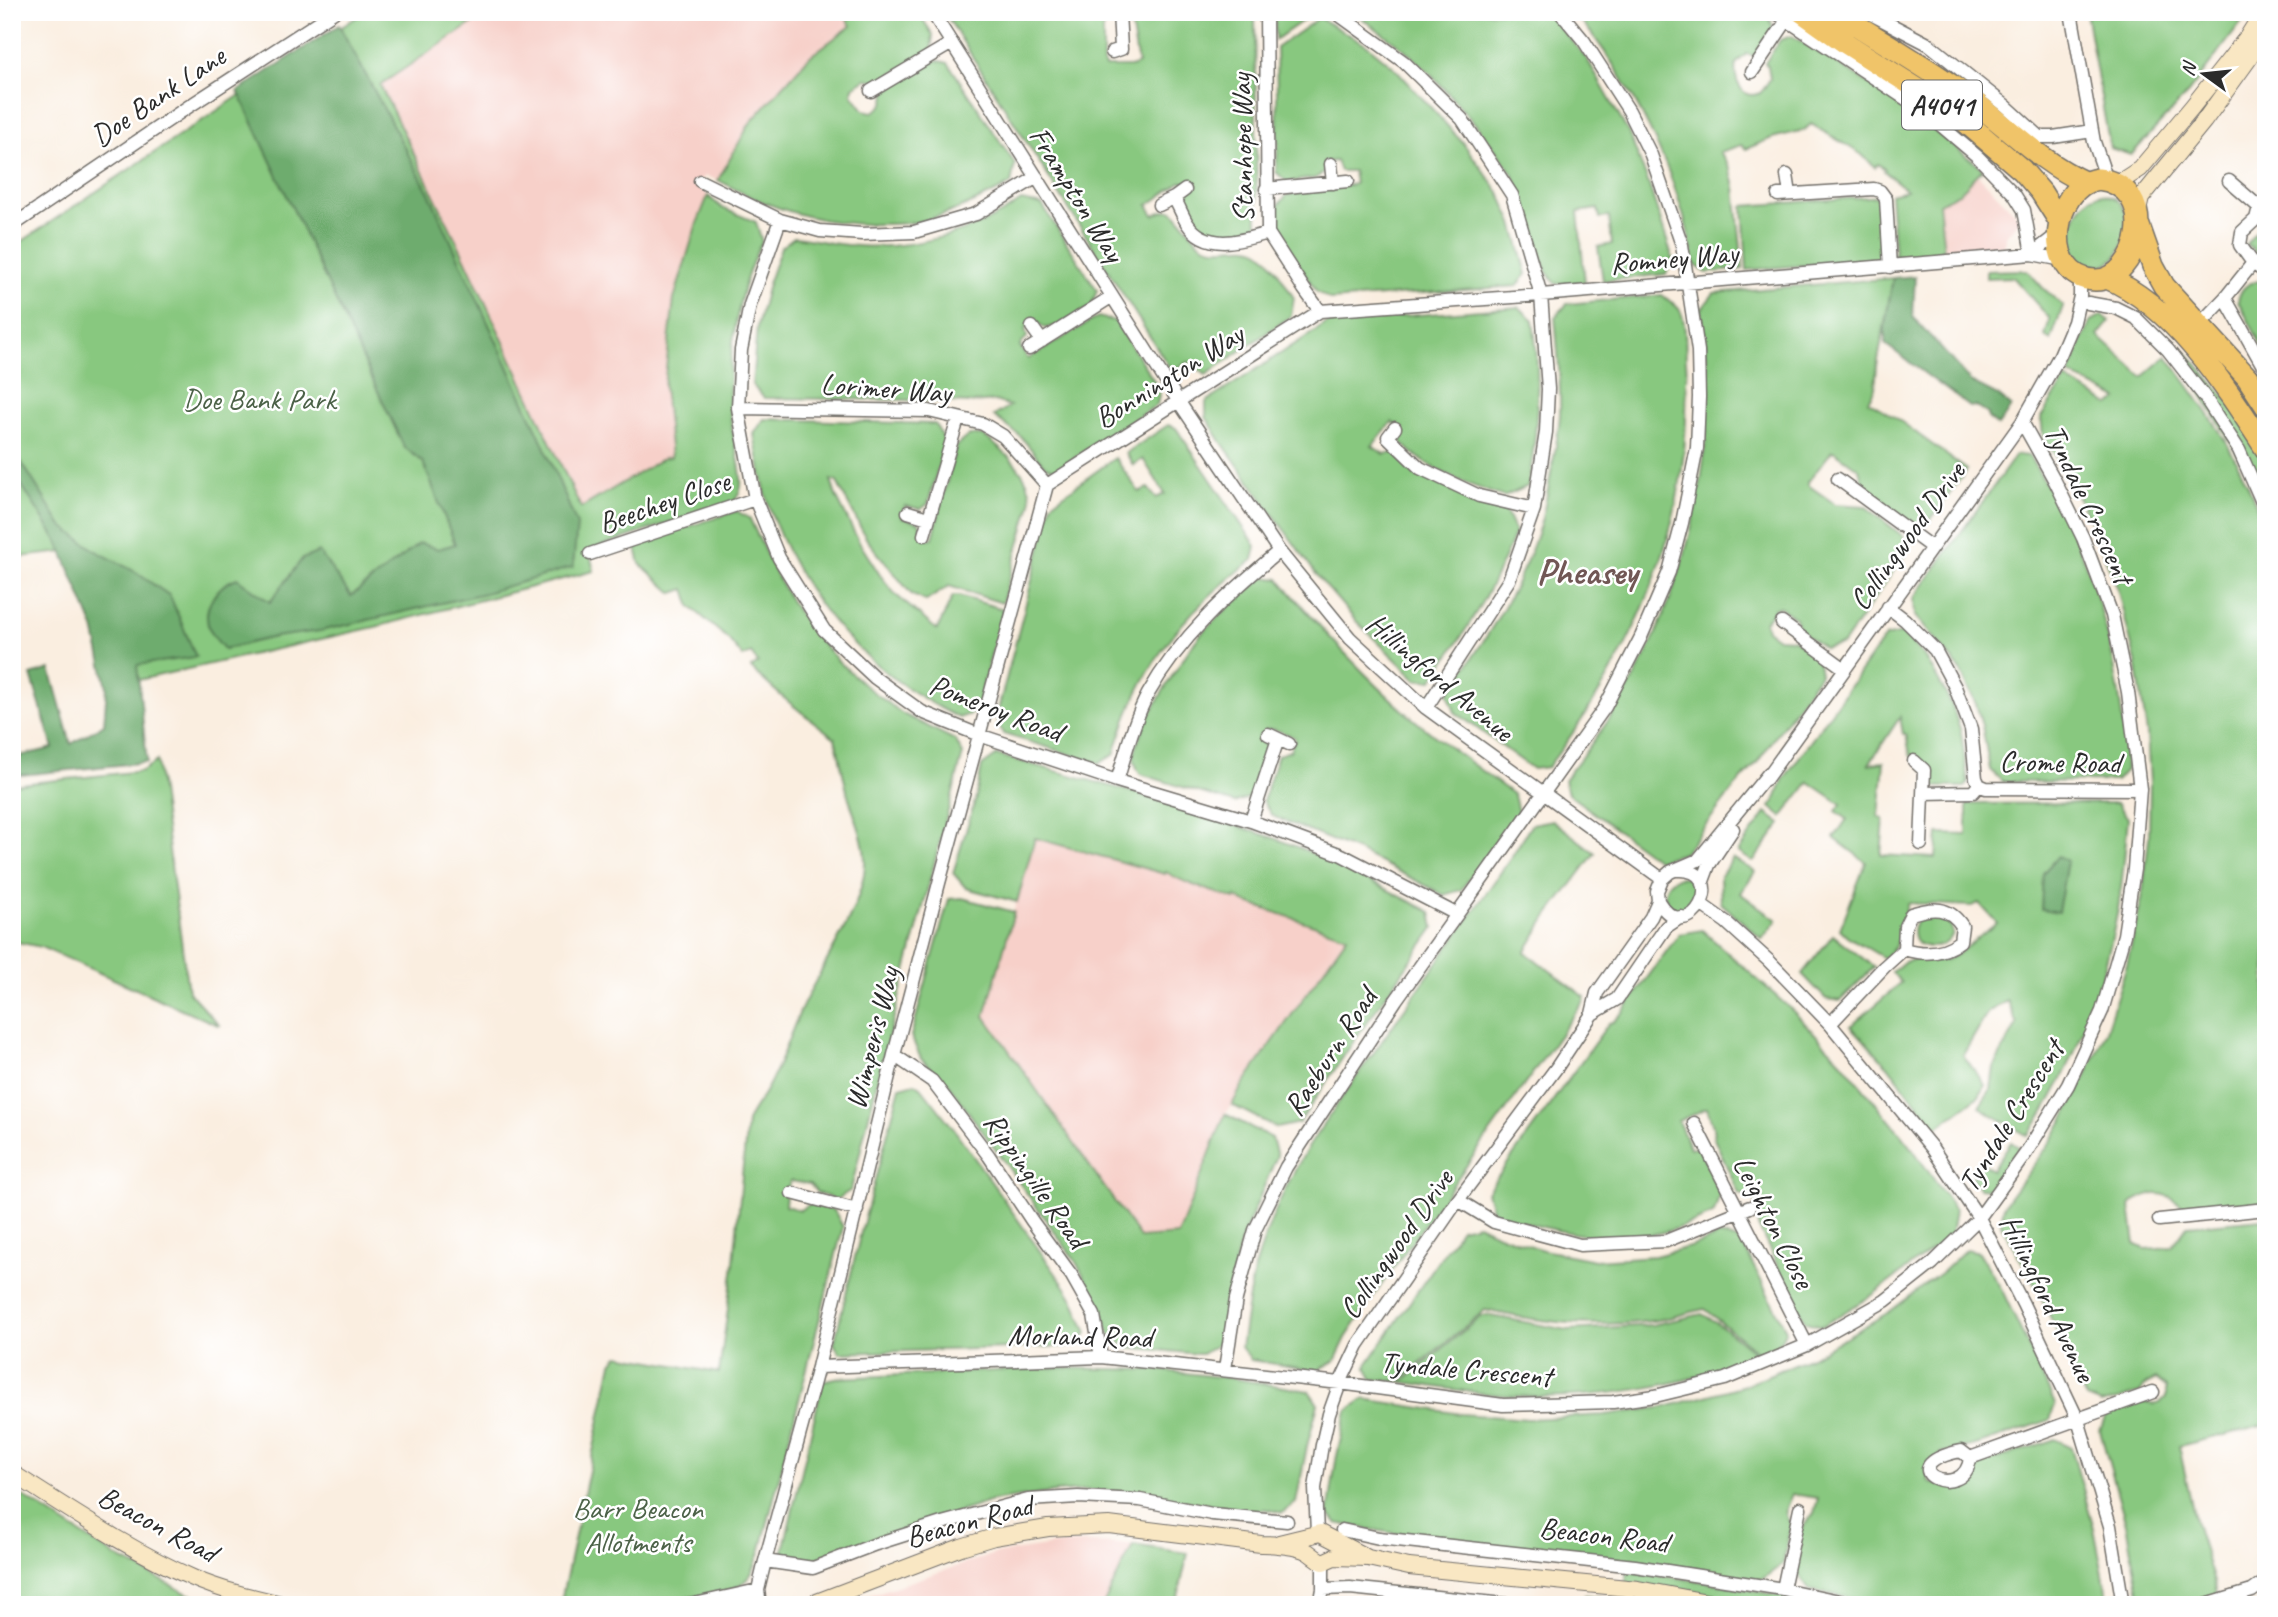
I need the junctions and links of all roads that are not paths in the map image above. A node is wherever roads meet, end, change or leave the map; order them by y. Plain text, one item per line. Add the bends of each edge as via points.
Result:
1 (334, 12) edge
2 (932, 12) edge
3 (1119, 12) edge
4 (1266, 12) edge
5 (1335, 12) edge
6 (1560, 12) edge
7 (1775, 12) edge
8 (1836, 12) edge
9 (1867, 12) edge
10 (2071, 12) edge
11 (2263, 12) edge
12 (1795, 16) edge
13 (952, 43) junction
14 (2263, 46) edge
15 (1121, 51) dead end
16 (1752, 72) dead end
17 (871, 91) dead end
18 (2093, 137) junction
19 (1331, 164) dead end
20 (1787, 175) dead end
21 (1037, 177) junction
22 (1348, 181) dead end
23 (2099, 181) junction
24 (2229, 181) dead end
25 (705, 183) dead end
26 (1333, 183) junction
27 (1266, 189) junction
28 (1159, 205) dead end
29 (2138, 218) junction
30 (780, 220) junction
31 (12, 226) edge
32 (2059, 228) junction
33 (1268, 233) junction
34 (2032, 254) junction
35 (2063, 260) junction
36 (2253, 263) junction
37 (1889, 267) junction
38 (2266, 273) edge
39 (2080, 276) junction
40 (2104, 278) junction
41 (1688, 283) junction
42 (1541, 295) junction
43 (1111, 297) junction
44 (2225, 298) junction
45 (2088, 303) junction
46 (1320, 310) junction
47 (2074, 322) junction
48 (1032, 327) dead end
49 (2192, 331) junction
50 (1042, 341) junction
51 (1029, 349) dead end
52 (2266, 371) edge
53 (1179, 402) junction
54 (2266, 406) edge
55 (738, 408) junction
56 (958, 419) junction
57 (2022, 422) junction
58 (1388, 437) dead end
59 (2266, 449) edge
60 (1838, 479) dead end
61 (1047, 485) junction
62 (755, 499) junction
63 (1534, 509) junction
64 (2266, 511) edge
65 (908, 512) dead end
66 (928, 518) junction
67 (924, 535) dead end
68 (1931, 547) junction
69 (1279, 551) junction
70 (590, 554) dead end
71 (1888, 607) junction
72 (1782, 623) dead end
73 (1845, 669) junction
74 (1426, 708) junction
75 (978, 735) junction
76 (1278, 739) dead end
77 (1914, 761) dead end
78 (1769, 773) junction
79 (1117, 780) junction
80 (1979, 785) junction
81 (2140, 789) junction
82 (1542, 793) junction
83 (1924, 793) junction
84 (1251, 821) junction
85 (1921, 844) dead end
86 (1675, 870) junction
87 (1662, 879) junction
88 (1702, 884) junction
89 (1658, 901) junction
90 (1702, 905) junction
91 (1456, 914) junction
92 (1681, 917) junction
93 (1904, 949) junction
94 (1592, 1014) junction
95 (1830, 1024) junction
96 (894, 1055) junction
97 (1694, 1123) dead end
98 (792, 1193) dead end
99 (1458, 1200) junction
100 (2266, 1209) edge
101 (857, 1210) junction
102 (1745, 1210) junction
103 (1979, 1218) junction
104 (2159, 1220) dead end
105 (1807, 1345) junction
106 (1101, 1357) junction
107 (818, 1367) junction
108 (1225, 1369) junction
109 (1340, 1383) junction
110 (2153, 1392) dead end
111 (2078, 1420) junction
112 (1970, 1458) dead end
113 (12, 1473) edge
114 (1800, 1508) dead end
115 (1287, 1521) dead end
116 (1314, 1534) junction
117 (1337, 1535) junction
118 (1276, 1544) junction
119 (1308, 1552) junction
120 (1368, 1558) junction
121 (1328, 1560) junction
122 (765, 1561) junction
123 (2266, 1581) edge
124 (1323, 1589) junction
125 (1783, 1589) junction
126 (758, 1590) junction
127 (2212, 1603) edge
128 (286, 1605) edge
129 (690, 1605) edge
130 (760, 1605) edge
131 (808, 1605) edge
132 (1320, 1605) edge
133 (1514, 1605) edge
134 (1723, 1605) edge
135 (1858, 1605) edge
136 (2123, 1605) edge

1 - 31 street, Doe Bank Lane
2 - 13 street, Frampton Way
3 - 15 street
4 - 27 street, Stanhope Way
5 - 42 street via 1404,62 1462,119 1512,195
6 - 41 street, Raeburn Road via 1605,71 1651,155 1682,245
7 - 12 street
8 - 23 highway, A4041 via 1968,97 2065,173
9 - 18 street via 1930,45 2040,137
10 - 18 street
11 - 23 main road via 2140,169 2123,180
12 - 16 street
12 - 32 highway, A4041 via 1954,112 2022,170 2041,192
12 - 34 street via 1978,157 2024,210
13 - 17 street
13 - 21 street, Frampton Way
14 - 29 main road via 2141,198
18 - 23 street
19 - 26 street
20 - 37 street via 1784,195 1880,191 1886,199
21 - 30 street via 976,214 914,232 820,231
21 - 43 street, Frampton Way
22 - 26 street
23 - 29 highway via 2130,197
23 - 32 highway via 2073,194
24 - 36 street via 2259,207 2256,219 2242,232 2240,246
25 - 30 street
26 - 27 street
27 - 33 street, Stanhope Way
28 - 33 street via 1180,194 1189,226 1209,241 1240,242
29 - 40 highway via 2136,241 2127,259
29 - 49 highway via 2153,266
30 - 55 street, Pomeroy Road via 750,305 741,350
32 - 34 street
32 - 35 highway
33 - 46 street, Stanhope Way
34 - 35 street, Romney Way
34 - 37 street, Romney Way
35 - 39 highway
36 - 38 street
36 - 44 street
37 - 41 street, Romney Way
39 - 40 highway
39 - 47 street, Collingwood Drive
40 - 45 street, Collingwood Drive
40 - 49 highway via 2136,292
41 - 42 street, Romney Way
41 - 82 street, Raeburn Road via 1698,351 1697,448 1669,572 1605,707
42 - 46 street, Romney Way
42 - 63 street via 1548,389
43 - 50 street
43 - 53 street, Frampton Way
44 - 49 street
44 - 52 street
45 - 47 street, Collingwood Drive
45 - 64 street via 2116,308 2136,318 2168,350 2239,450
46 - 53 street, Bonnington Way
47 - 57 street, Collingwood Drive
48 - 50 street
49 - 54 highway via 2247,377
49 - 59 highway
50 - 51 street
53 - 61 street, Bonnington Way
53 - 69 street, Hillingford Avenue
55 - 56 street, Lorimer Way via 929,411
55 - 62 street, Pomeroy Road
56 - 61 street, Lorimer Way via 983,424 1003,436
56 - 66 street
57 - 68 street, Collingwood Drive
57 - 81 street, Tyndale Crescent via 2083,538 2112,615 2128,692
58 - 63 street via 1420,468 1479,496
60 - 68 street
61 - 75 street, Wimperis Way
62 - 70 street, Beechey Close
62 - 75 street, Pomeroy Road via 779,558 824,630 875,678 922,712
63 - 74 street via 1509,580
65 - 66 street
66 - 67 street
68 - 71 street, Collingwood Drive
69 - 74 street, Hillingford Avenue via 1350,638
69 - 79 street via 1236,587 1185,641 1148,695
71 - 73 street, Collingwood Drive
71 - 80 street via 1935,650 1955,687 1971,729
72 - 73 street
73 - 78 street, Collingwood Drive
74 - 82 street, Hillingford Avenue
75 - 79 street, Pomeroy Road
75 - 96 street, Wimperis Way
76 - 84 street
77 - 83 street via 1924,770
78 - 86 street, Collingwood Drive via 1698,860
78 - 88 street, Collingwood Drive via 1709,864
79 - 84 street, Pomeroy Road
80 - 81 street, Crome Road
80 - 83 street, Crome Road via 1973,792
81 - 103 street, Tyndale Crescent via 2124,935 2102,1011 2068,1085
82 - 87 street, Hillingford Avenue
82 - 91 street, Raeburn Road
83 - 85 street
84 - 91 street, Pomeroy Road via 1342,855
86 - 87 street, Collingwood Drive
86 - 88 street via 1692,873
87 - 89 street, Collingwood Drive
88 - 90 street, Collingwood Drive
89 - 92 street via 1668,913
89 - 94 street, Collingwood Drive via 1597,993
90 - 92 street, Collingwood Drive
90 - 95 street, Hillingford Avenue via 1769,961
91 - 108 street, Raeburn Road via 1286,1167 1255,1230
92 - 94 street, Collingwood Drive via 1666,928 1617,999
93 - 93 street via 1905,926 1911,914 1942,910 1955,914 1962,926 1960,941 1948,951
93 - 95 street
94 - 99 street, Collingwood Drive
95 - 103 street, Hillingford Avenue via 1932,1148
96 - 101 street, Wimperis Way
96 - 106 street, Rippingille Road via 932,1081 1072,1276 1094,1315
97 - 102 street, Leighton Close
98 - 101 street
99 - 102 street via 1494,1222 1580,1245 1666,1241
99 - 109 street, Collingwood Drive via 1357,1345
100 - 104 street
101 - 107 street, Wimperis Way
102 - 105 street, Leighton Close
103 - 105 street, Tyndale Crescent via 1885,1301
103 - 111 street, Hillingford Avenue
105 - 109 street, Tyndale Crescent via 1725,1379 1613,1402 1503,1405
106 - 107 street, Morland Road
106 - 108 street, Morland Road
107 - 122 street, Wimperis Way
108 - 109 street, Morland Road
109 - 116 street, Collingwood Drive via 1317,1470
110 - 111 street
111 - 112 street
111 - 136 street, Hillingford Avenue via 2110,1525
113 - 128 main road, Beacon Road via 111,1535 196,1580
114 - 125 street
115 - 122 street, Beacon Road via 1212,1516 1140,1500 1028,1500 942,1523 813,1568
116 - 117 main road, Beacon Road
116 - 118 main road, Beacon Road
116 - 119 main road via 1307,1540
117 - 120 main road, Beacon Road
117 - 121 main road via 1337,1552
117 - 125 street, Beacon Road via 1635,1566
118 - 119 main road, Beacon Road
118 - 131 main road, Beacon Road via 1109,1525 1048,1528 961,1547
119 - 121 main road, Beacon Road via 1313,1558
120 - 121 main road, Beacon Road
120 - 134 main road, Beacon Road via 1409,1567 1639,1589
121 - 124 street
122 - 126 street, Wimperis Way
123 - 127 street via 2252,1591
124 - 132 street
124 - 133 street
125 - 135 street, Beacon Road
126 - 129 street
126 - 130 street, Wimperis Way

